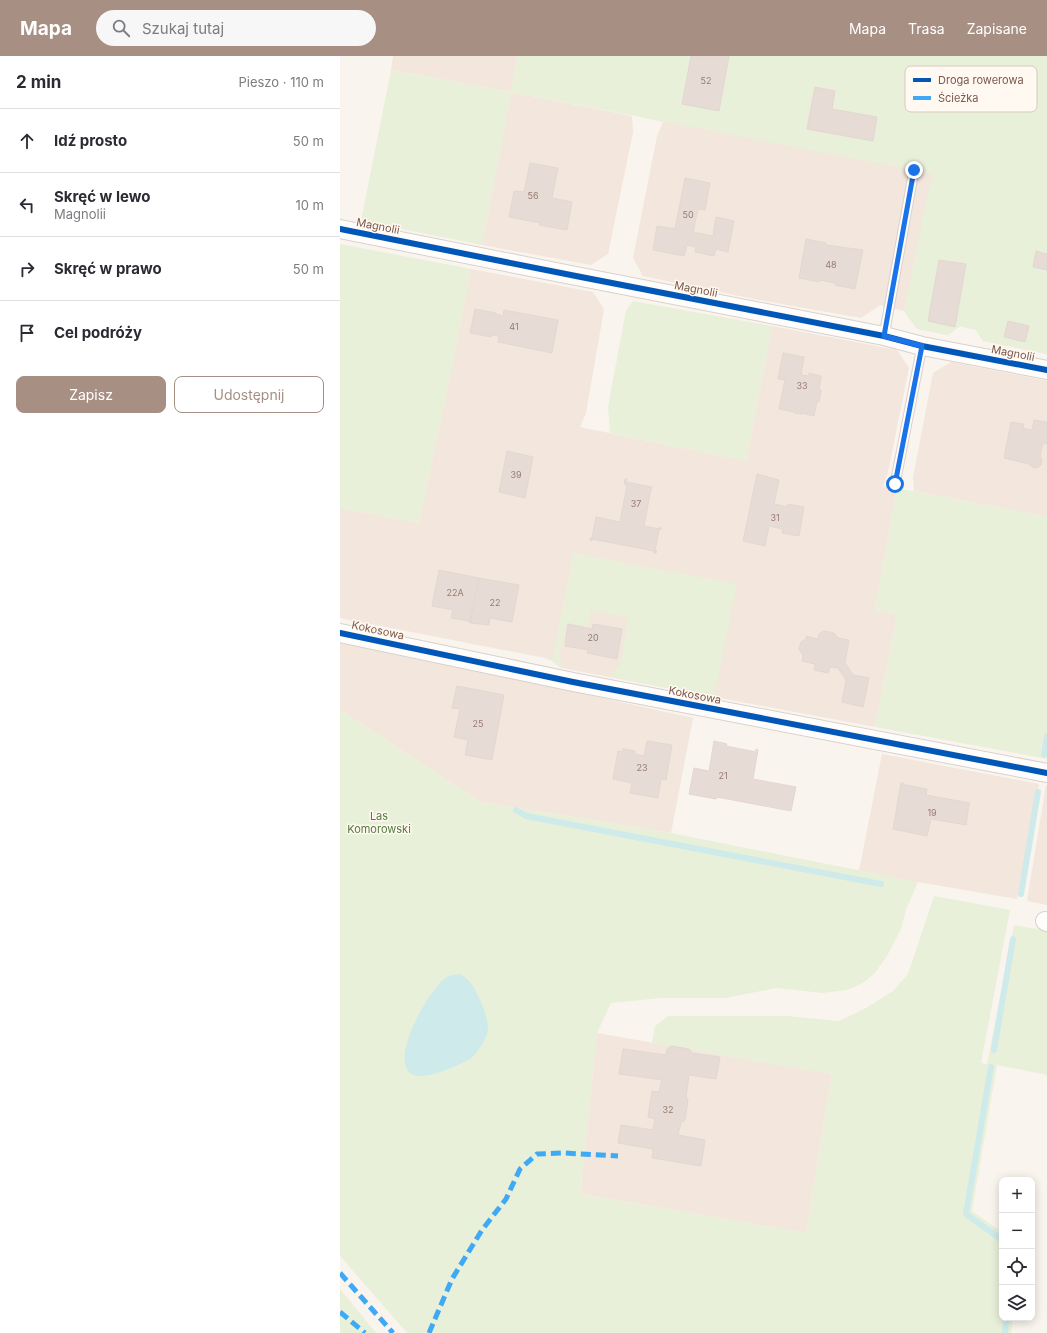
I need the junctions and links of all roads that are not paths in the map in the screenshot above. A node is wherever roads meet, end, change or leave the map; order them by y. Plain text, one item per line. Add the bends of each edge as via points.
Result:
1 (914, 170) dead end
2 (340, 229) edge
3 (884, 336) junction
4 (922, 346) junction
5 (1047, 370) edge
6 (895, 484) dead end
7 (340, 633) edge
8 (1047, 772) edge

1 - 3 lane
2 - 3 street, Magnolii
3 - 4 street, Magnolii
4 - 5 street, Magnolii
4 - 6 lane
7 - 8 street, Kokosowa via 573,682

